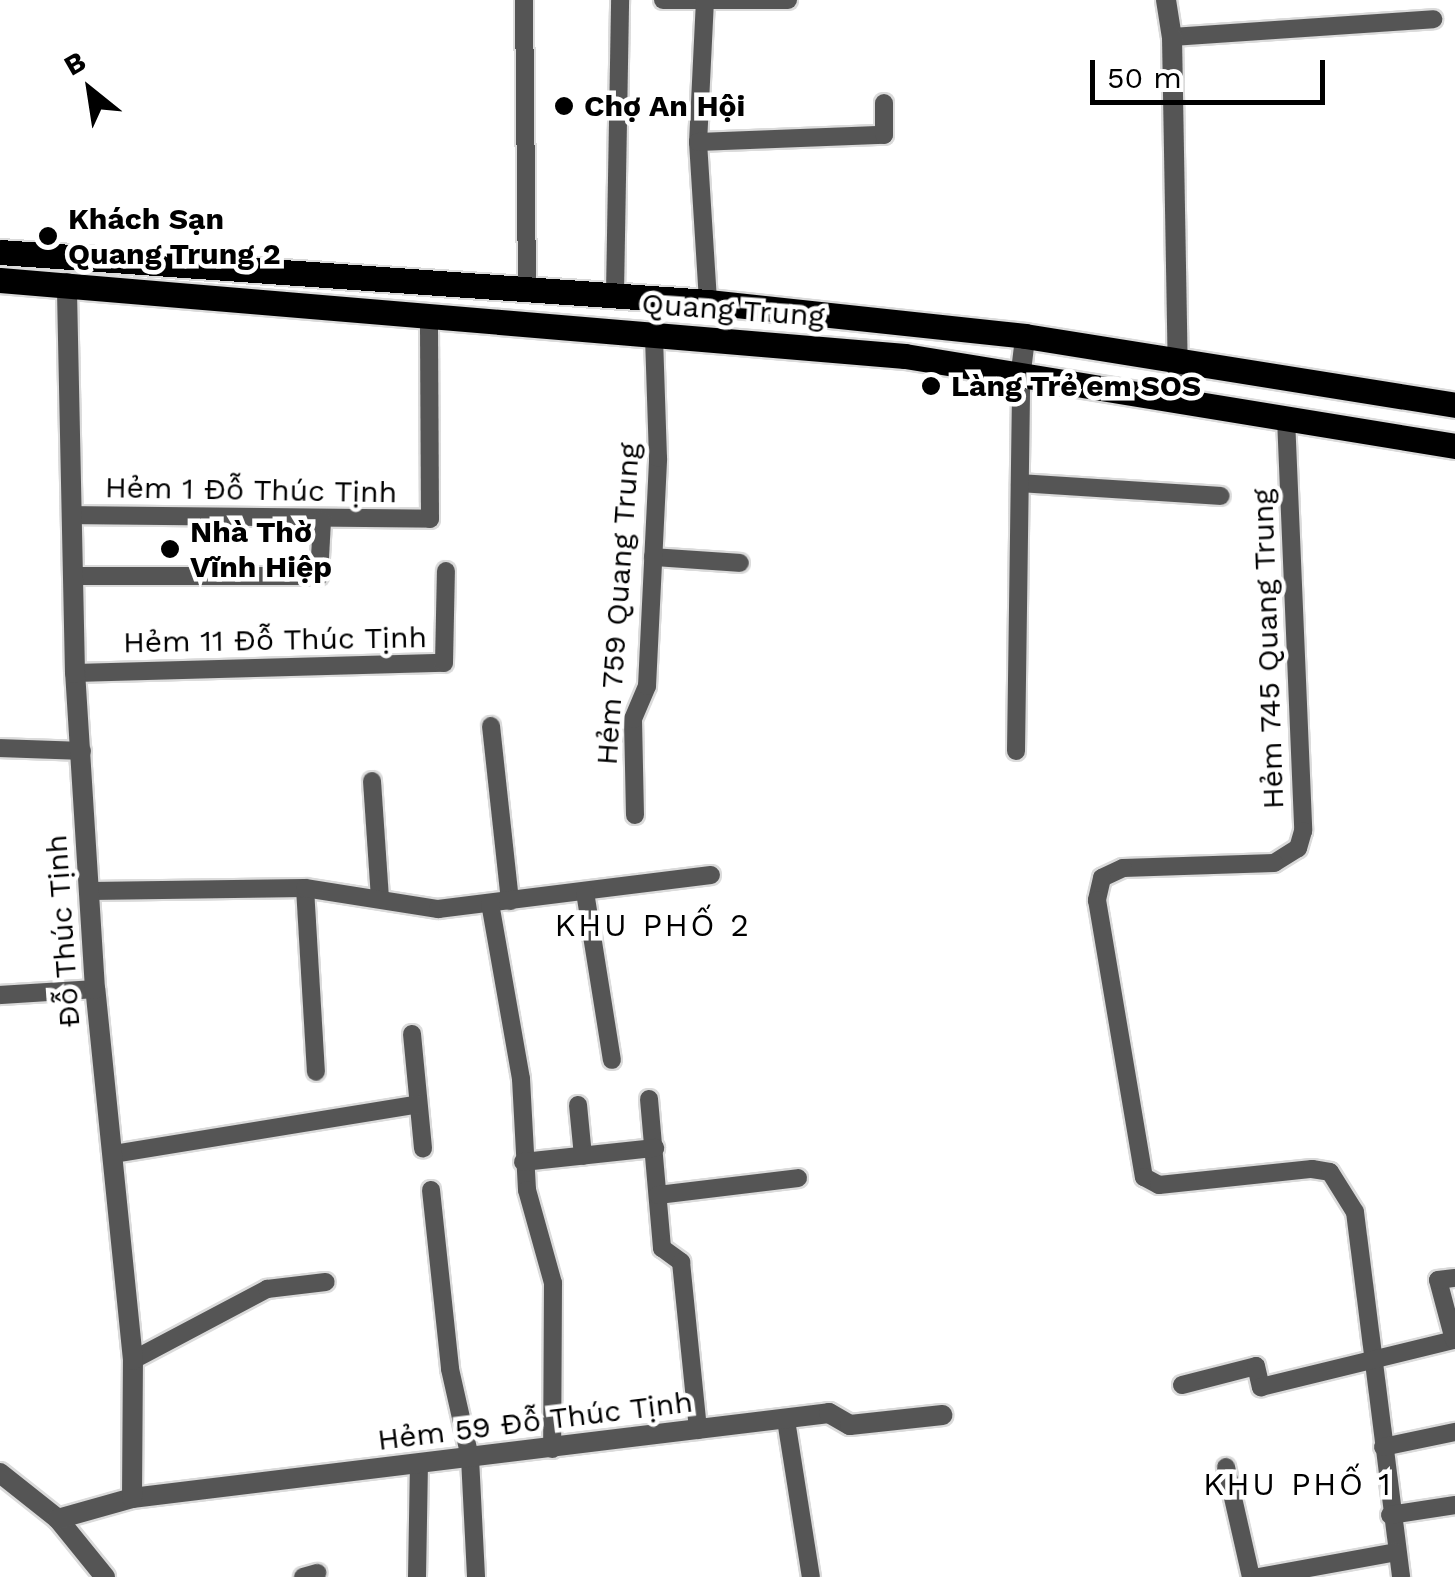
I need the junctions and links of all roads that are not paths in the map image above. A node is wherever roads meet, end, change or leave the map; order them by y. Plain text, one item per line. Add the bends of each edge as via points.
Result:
1 (524, 0) edge
2 (620, 0) edge
3 (662, 0) edge
4 (788, 0) edge
5 (1166, 0) edge
6 (705, 1) edge
7 (1432, 19) dead end
8 (1172, 37) junction
9 (884, 104) dead end
10 (698, 142) junction
11 (0, 252) edge
12 (0, 280) edge
13 (67, 283) junction
14 (527, 286) junction
15 (615, 292) junction
16 (708, 302) junction
17 (428, 318) junction
18 (654, 336) junction
19 (1026, 336) junction
20 (1179, 359) junction
21 (1022, 372) junction
22 (1178, 398) junction
23 (1455, 405) edge
24 (1286, 418) junction
25 (1455, 446) edge
26 (1020, 483) junction
27 (1221, 496) dead end
28 (72, 515) junction
29 (322, 520) junction
30 (653, 557) junction
31 (740, 563) dead end
32 (446, 570) dead end
33 (73, 576) junction
34 (75, 672) junction
35 (491, 726) dead end
36 (0, 748) edge
37 (82, 751) junction
38 (1016, 751) dead end
39 (372, 781) dead end
40 (635, 815) dead end
41 (712, 875) dead end
42 (305, 888) junction
43 (90, 891) junction
44 (585, 892) junction
45 (380, 898) junction
46 (510, 901) junction
47 (490, 903) junction
48 (94, 989) junction
49 (0, 994) edge
50 (412, 1034) dead end
51 (612, 1060) dead end
52 (316, 1072) dead end
53 (649, 1099) dead end
54 (418, 1104) junction
55 (578, 1104) dead end
56 (423, 1148) dead end
57 (656, 1148) junction
58 (114, 1154) junction
59 (583, 1156) junction
60 (523, 1162) junction
61 (798, 1178) dead end
62 (431, 1190) dead end
63 (658, 1196) junction
64 (1455, 1278) edge
65 (326, 1282) dead end
66 (1369, 1356) junction
67 (133, 1360) junction
68 (1182, 1385) dead end
69 (942, 1414) dead end
70 (786, 1420) junction
71 (698, 1430) junction
72 (1455, 1432) edge
73 (1383, 1447) junction
74 (552, 1449) junction
75 (470, 1458) junction
76 (420, 1467) junction
77 (1226, 1467) dead end
78 (0, 1473) edge
79 (132, 1498) junction
80 (1455, 1505) edge
81 (1390, 1514) junction
82 (58, 1519) junction
83 (1397, 1552) junction
84 (105, 1577) edge
85 (417, 1577) edge
86 (476, 1577) edge
87 (811, 1577) edge
88 (1255, 1577) edge
89 (1401, 1577) edge

1 - 14 lane
2 - 15 lane
3 - 6 lane
4 - 6 lane
5 - 8 street
6 - 10 lane
7 - 8 lane
8 - 20 street
9 - 10 lane via 884,134
10 - 16 lane
11 - 14 main road, Quang Trung
12 - 13 main road, Quang Trung
13 - 17 main road, Quang Trung
13 - 28 street, Đỗ Thúc Tịnh
14 - 15 main road, Quang Trung
15 - 16 main road, Quang Trung
16 - 19 main road, Quang Trung
17 - 18 main road, Quang Trung
17 - 29 lane, Hẻm 1 Đỗ Thúc Tịnh via 430,519
18 - 21 main road, Quang Trung
18 - 30 lane, Hẻm 759 Quang Trung
19 - 20 main road, Quang Trung
19 - 21 street
20 - 22 street
20 - 23 main road, Quang Trung
21 - 22 main road, Quang Trung
21 - 26 lane
22 - 24 main road, Quang Trung
24 - 25 main road, Quang Trung
24 - 66 lane, Hẻm 745 Quang Trung via 1303,831 1298,848 1274,864 1123,868 1102,878 1098,900 1144,1177 1159,1185 1312,1168 1330,1172 1355,1212
26 - 27 lane
26 - 38 lane
28 - 29 lane, Hẻm 1 Đỗ Thúc Tịnh
28 - 33 street, Đỗ Thúc Tịnh
29 - 33 lane via 319,576
30 - 31 lane
30 - 40 lane, Hẻm 759 Quang Trung via 647,686 634,719
32 - 34 lane, Hẻm 11 Đỗ Thúc Tịnh via 444,663
33 - 34 street, Đỗ Thúc Tịnh
34 - 37 street, Đỗ Thúc Tịnh
35 - 46 lane
36 - 37 lane
37 - 43 street, Đỗ Thúc Tịnh
39 - 45 lane
41 - 44 lane
42 - 43 lane
42 - 45 lane
42 - 52 lane
43 - 48 street, Đỗ Thúc Tịnh
44 - 46 lane
44 - 51 lane
45 - 47 lane via 438,908
46 - 47 lane
47 - 60 lane via 521,1078
48 - 49 lane
48 - 58 street, Đỗ Thúc Tịnh
50 - 54 lane
53 - 57 lane
54 - 56 lane
54 - 58 lane
55 - 59 lane
57 - 59 lane
57 - 63 lane
58 - 67 street, Đỗ Thúc Tịnh
59 - 60 lane
60 - 74 lane via 553,1282
61 - 63 lane
62 - 75 lane via 450,1369
63 - 71 lane via 662,1248 682,1262
64 - 66 lane via 1438,1280 1454,1340
65 - 67 lane via 267,1289
66 - 68 lane via 1261,1387 1256,1366
66 - 73 lane, Hẻm 745 Quang Trung
67 - 79 street, Đỗ Thúc Tịnh
69 - 70 street, Hẻm 59 Đỗ Thúc Tịnh via 850,1426 829,1414
70 - 71 street, Hẻm 59 Đỗ Thúc Tịnh
70 - 87 lane
71 - 74 street, Hẻm 59 Đỗ Thúc Tịnh
72 - 73 lane
73 - 81 lane, Hẻm 745 Quang Trung
74 - 75 street, Hẻm 59 Đỗ Thúc Tịnh
75 - 76 street, Hẻm 59 Đỗ Thúc Tịnh
75 - 86 lane
76 - 79 street, Hẻm 59 Đỗ Thúc Tịnh
76 - 85 lane
77 - 88 lane
78 - 82 street
79 - 82 street
80 - 81 lane
81 - 83 lane, Hẻm 745 Quang Trung
82 - 84 street
83 - 88 lane
83 - 89 lane, Hẻm 745 Quang Trung

